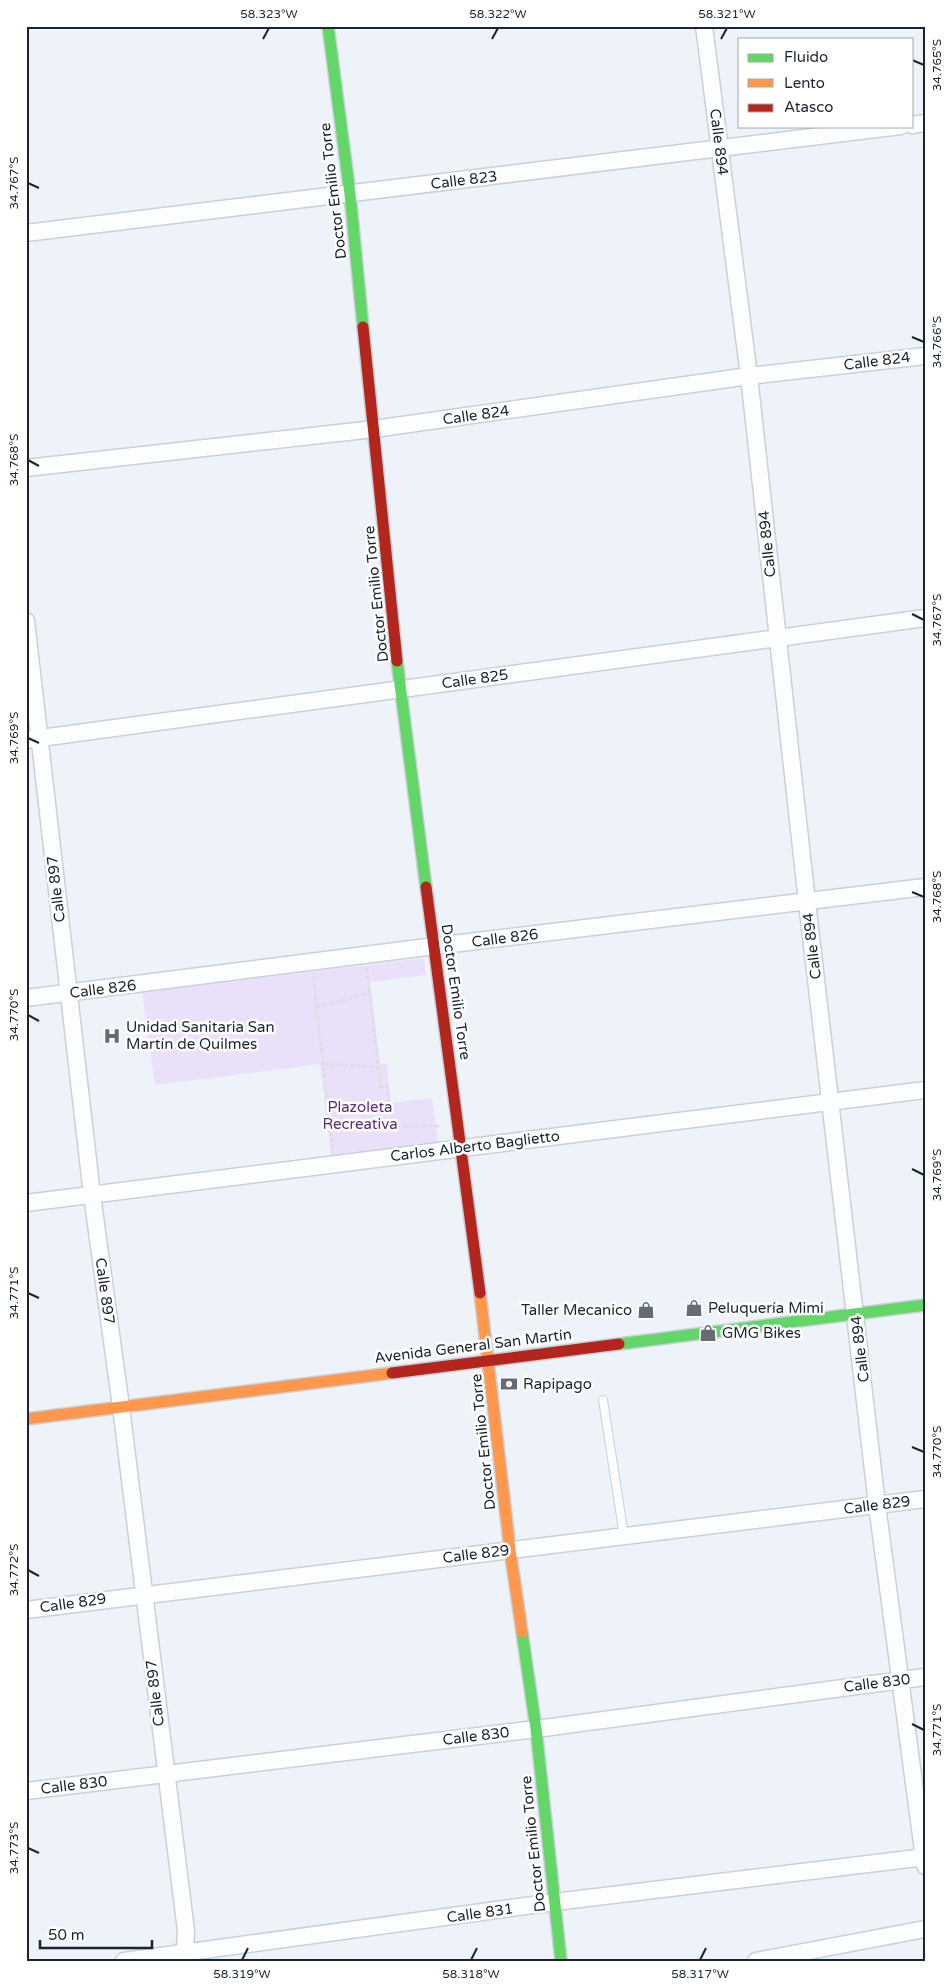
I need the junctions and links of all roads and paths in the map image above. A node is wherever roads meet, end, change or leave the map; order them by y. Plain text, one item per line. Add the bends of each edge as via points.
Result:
1 (328, 26) edge
2 (704, 26) edge
3 (885, 128) edge
4 (720, 148) junction
5 (350, 194) junction
6 (26, 233) edge
7 (925, 356) edge
8 (749, 376) junction
9 (374, 429) junction
10 (26, 468) edge
11 (925, 618) edge
12 (26, 621) edge
13 (778, 638) junction
14 (400, 689) junction
15 (32, 739) edge
16 (925, 887) edge
17 (806, 902) junction
18 (435, 946) junction
19 (365, 955) junction
20 (312, 962) junction
21 (68, 993) junction
22 (370, 993) junction
23 (26, 998) edge
24 (317, 1006) junction
25 (324, 1064) junction
26 (378, 1067) junction
27 (925, 1090) edge
28 (830, 1102) junction
29 (459, 1126) junction
30 (331, 1127) junction
31 (392, 1127) junction
32 (462, 1148) junction
33 (335, 1164) junction
34 (92, 1195) junction
35 (26, 1203) edge
36 (925, 1305) edge
37 (856, 1314) junction
38 (489, 1359) junction
39 (603, 1400) dead end
40 (121, 1407) junction
41 (26, 1419) edge
42 (925, 1499) edge
43 (878, 1505) junction
44 (624, 1536) junction
45 (510, 1550) junction
46 (144, 1594) junction
47 (26, 1610) edge
48 (925, 1677) edge
49 (899, 1680) junction
50 (536, 1729) junction
51 (165, 1774) junction
52 (26, 1791) edge
53 (924, 1860) edge
54 (555, 1902) junction
55 (925, 1929) edge
56 (184, 1957) edge
57 (124, 1961) edge
58 (560, 1961) edge
59 (756, 1961) edge

1 - 5 street, Doctor Emilio Torre
2 - 4 street, Calle 894
3 - 4 street, Calle 823
4 - 5 street, Calle 823
4 - 8 street, Calle 894
5 - 6 street, Calle 823
5 - 9 street, Doctor Emilio Torre
7 - 8 street, Calle 824
8 - 9 street, Calle 824
8 - 13 street, Calle 894
9 - 10 street, Calle 824
9 - 14 street, Doctor Emilio Torre
11 - 13 street, Calle 825
12 - 15 street, Calle 897
13 - 14 street, Calle 825
13 - 17 street, Calle 894
14 - 15 street, Calle 825
14 - 18 street, Doctor Emilio Torre
15 - 21 street, Calle 897
16 - 17 street, Calle 826
17 - 18 street, Calle 826
17 - 28 street, Calle 894
18 - 19 street, Calle 826
18 - 29 street, Doctor Emilio Torre
19 - 20 street, Calle 826
19 - 22 path
20 - 21 street, Calle 826
20 - 24 path
21 - 23 street, Calle 826
21 - 34 street, Calle 897
22 - 24 path
22 - 26 path
24 - 25 path
25 - 26 path
25 - 30 path
26 - 31 path via 381,1086 387,1086
27 - 28 street, Carlos Alberto Baglietto
28 - 32 street, Carlos Alberto Baglietto
28 - 37 street, Calle 894
29 - 31 path
29 - 32 street, Doctor Emilio Torre
30 - 31 path
30 - 33 path
32 - 33 street, Carlos Alberto Baglietto
32 - 38 street, Doctor Emilio Torre
33 - 34 street, Carlos Alberto Baglietto
34 - 35 street, Carlos Alberto Baglietto
34 - 40 street, Calle 897
36 - 37 street, Avenida General San Martín
37 - 38 street, Avenida General San Martín
37 - 43 street, Calle 894
38 - 40 street, Avenida General San Martín
38 - 45 street, Doctor Emilio Torre
39 - 44 lane
40 - 41 street, Avenida General San Martín
40 - 46 street, Calle 897
42 - 43 street, Calle 829
43 - 44 street, Calle 829
43 - 49 street, Calle 894
44 - 45 street, Calle 829
45 - 46 street, Calle 829
45 - 50 street, Doctor Emilio Torre
46 - 47 street, Calle 829
46 - 51 street, Calle 897
48 - 49 street, Calle 830
49 - 50 street, Calle 830
49 - 53 street, Calle 894
50 - 51 street, Calle 830
50 - 54 street, Doctor Emilio Torre
51 - 52 street, Calle 830
51 - 56 street, Calle 897 via 186,1931
53 - 54 street, Calle 831
54 - 56 street, Calle 831
54 - 58 street, Doctor Emilio Torre
55 - 59 street
56 - 57 street, Calle 831

